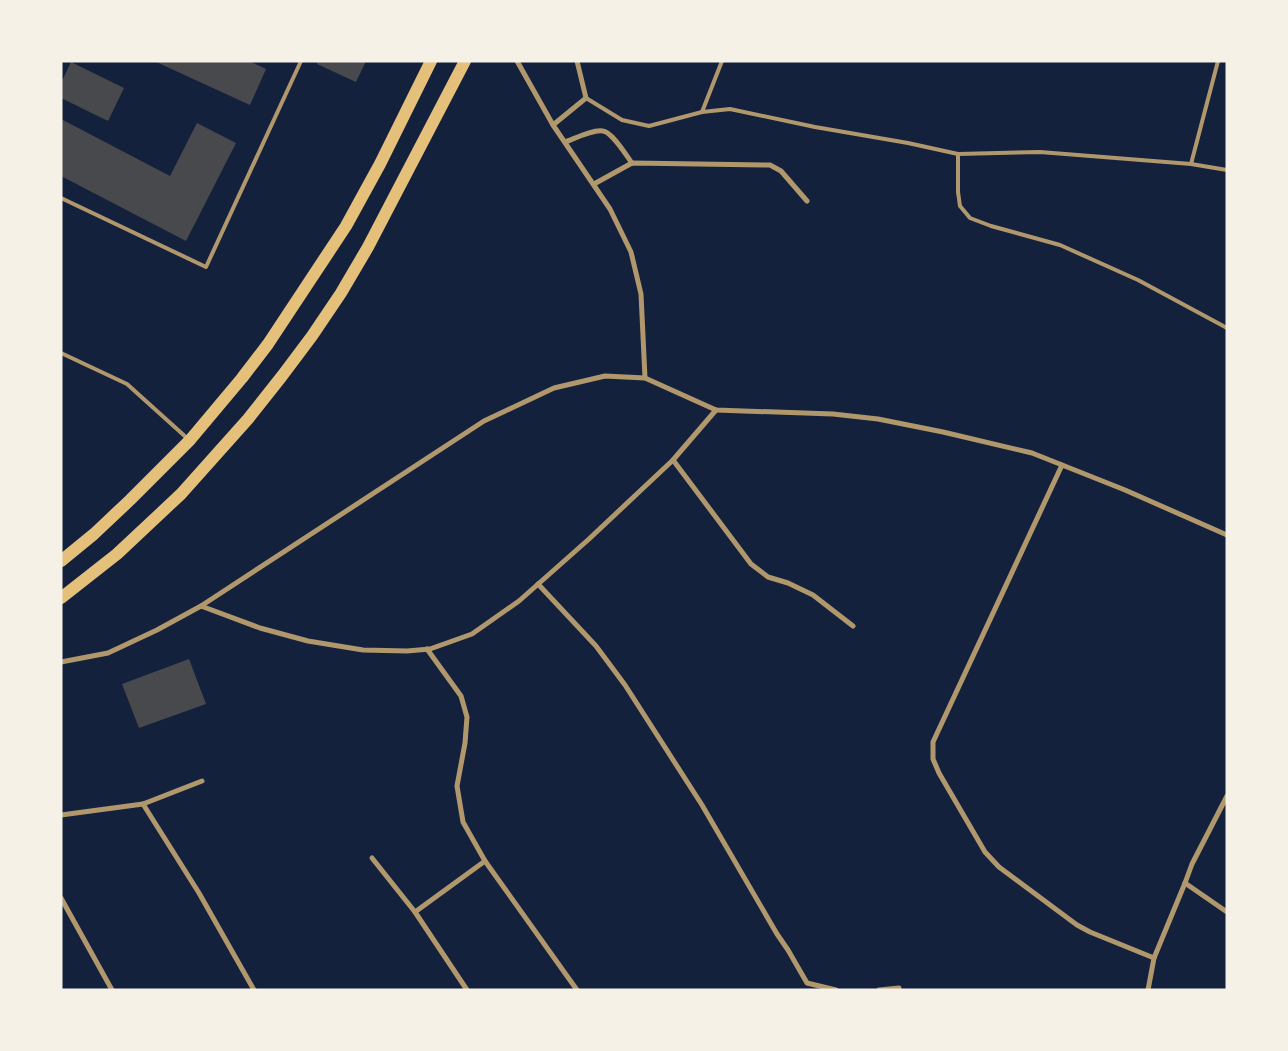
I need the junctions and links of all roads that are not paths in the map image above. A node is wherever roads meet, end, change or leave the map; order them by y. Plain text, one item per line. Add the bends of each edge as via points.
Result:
1 (301, 61) edge
2 (431, 61) edge
3 (464, 61) edge
4 (517, 61) edge
5 (577, 61) edge
6 (722, 61) edge
7 (1218, 61) edge
8 (586, 98) junction
9 (702, 112) junction
10 (553, 125) junction
11 (565, 142) junction
12 (958, 154) junction
13 (632, 163) junction
14 (1191, 164) junction
15 (1227, 170) edge
16 (594, 184) junction
17 (61, 198) edge
18 (808, 201) dead end
19 (1227, 328) edge
20 (61, 353) edge
21 (645, 378) junction
22 (716, 410) junction
23 (190, 440) junction
24 (673, 460) junction
25 (1062, 465) junction
26 (1227, 535) edge
27 (61, 561) edge
28 (538, 584) junction
29 (61, 598) edge
30 (201, 606) junction
31 (853, 626) dead end
32 (427, 649) junction
33 (61, 662) edge
34 (202, 781) dead end
35 (1226, 798) edge
36 (143, 804) junction
37 (61, 815) edge
38 (372, 858) dead end
39 (485, 861) junction
40 (1185, 883) junction
41 (61, 898) edge
42 (415, 912) junction
43 (1227, 912) edge
44 (1154, 958) junction
45 (807, 983) junction
46 (899, 988) dead end
47 (112, 990) edge
48 (254, 990) edge
49 (467, 990) edge
50 (577, 990) edge
51 (810, 990) edge
52 (836, 990) edge
53 (879, 990) edge
54 (1148, 990) edge

1 - 17 lane via 206,268
2 - 23 main road via 346,226 268,344
3 - 29 main road via 368,247 312,336 282,376 181,494 117,554
4 - 10 street
5 - 8 street
6 - 9 lane
7 - 14 lane
8 - 9 lane via 622,120 649,126
8 - 10 street
9 - 12 lane via 730,110
10 - 11 street
11 - 13 street via 604,131
11 - 16 street
12 - 14 lane via 1040,152
12 - 19 lane via 960,206 970,218 1060,245 1138,280
13 - 16 street
13 - 18 street via 770,165 781,170
14 - 15 lane
16 - 21 street via 631,252 641,294
20 - 23 lane via 127,384
21 - 22 street
21 - 30 street via 604,376 554,388 484,421
22 - 24 street
22 - 25 street via 878,419 1032,453
23 - 27 main road via 94,534
24 - 28 street
24 - 31 street via 751,564 768,577 813,595
25 - 26 street
25 - 44 street via 933,742 933,759 985,852 999,867 1090,932
28 - 32 street via 472,634
28 - 45 street via 596,646 625,685 702,805
30 - 32 street via 260,628 308,641 363,650
30 - 33 street via 108,653
32 - 39 street via 461,696 467,717 457,786 463,822
34 - 36 street
35 - 40 street
36 - 37 street
36 - 48 street via 200,893
38 - 42 street
39 - 42 street
39 - 50 street
40 - 43 street
40 - 44 street
41 - 47 street
42 - 49 street
44 - 54 street
45 - 51 street
45 - 52 street
46 - 53 street

